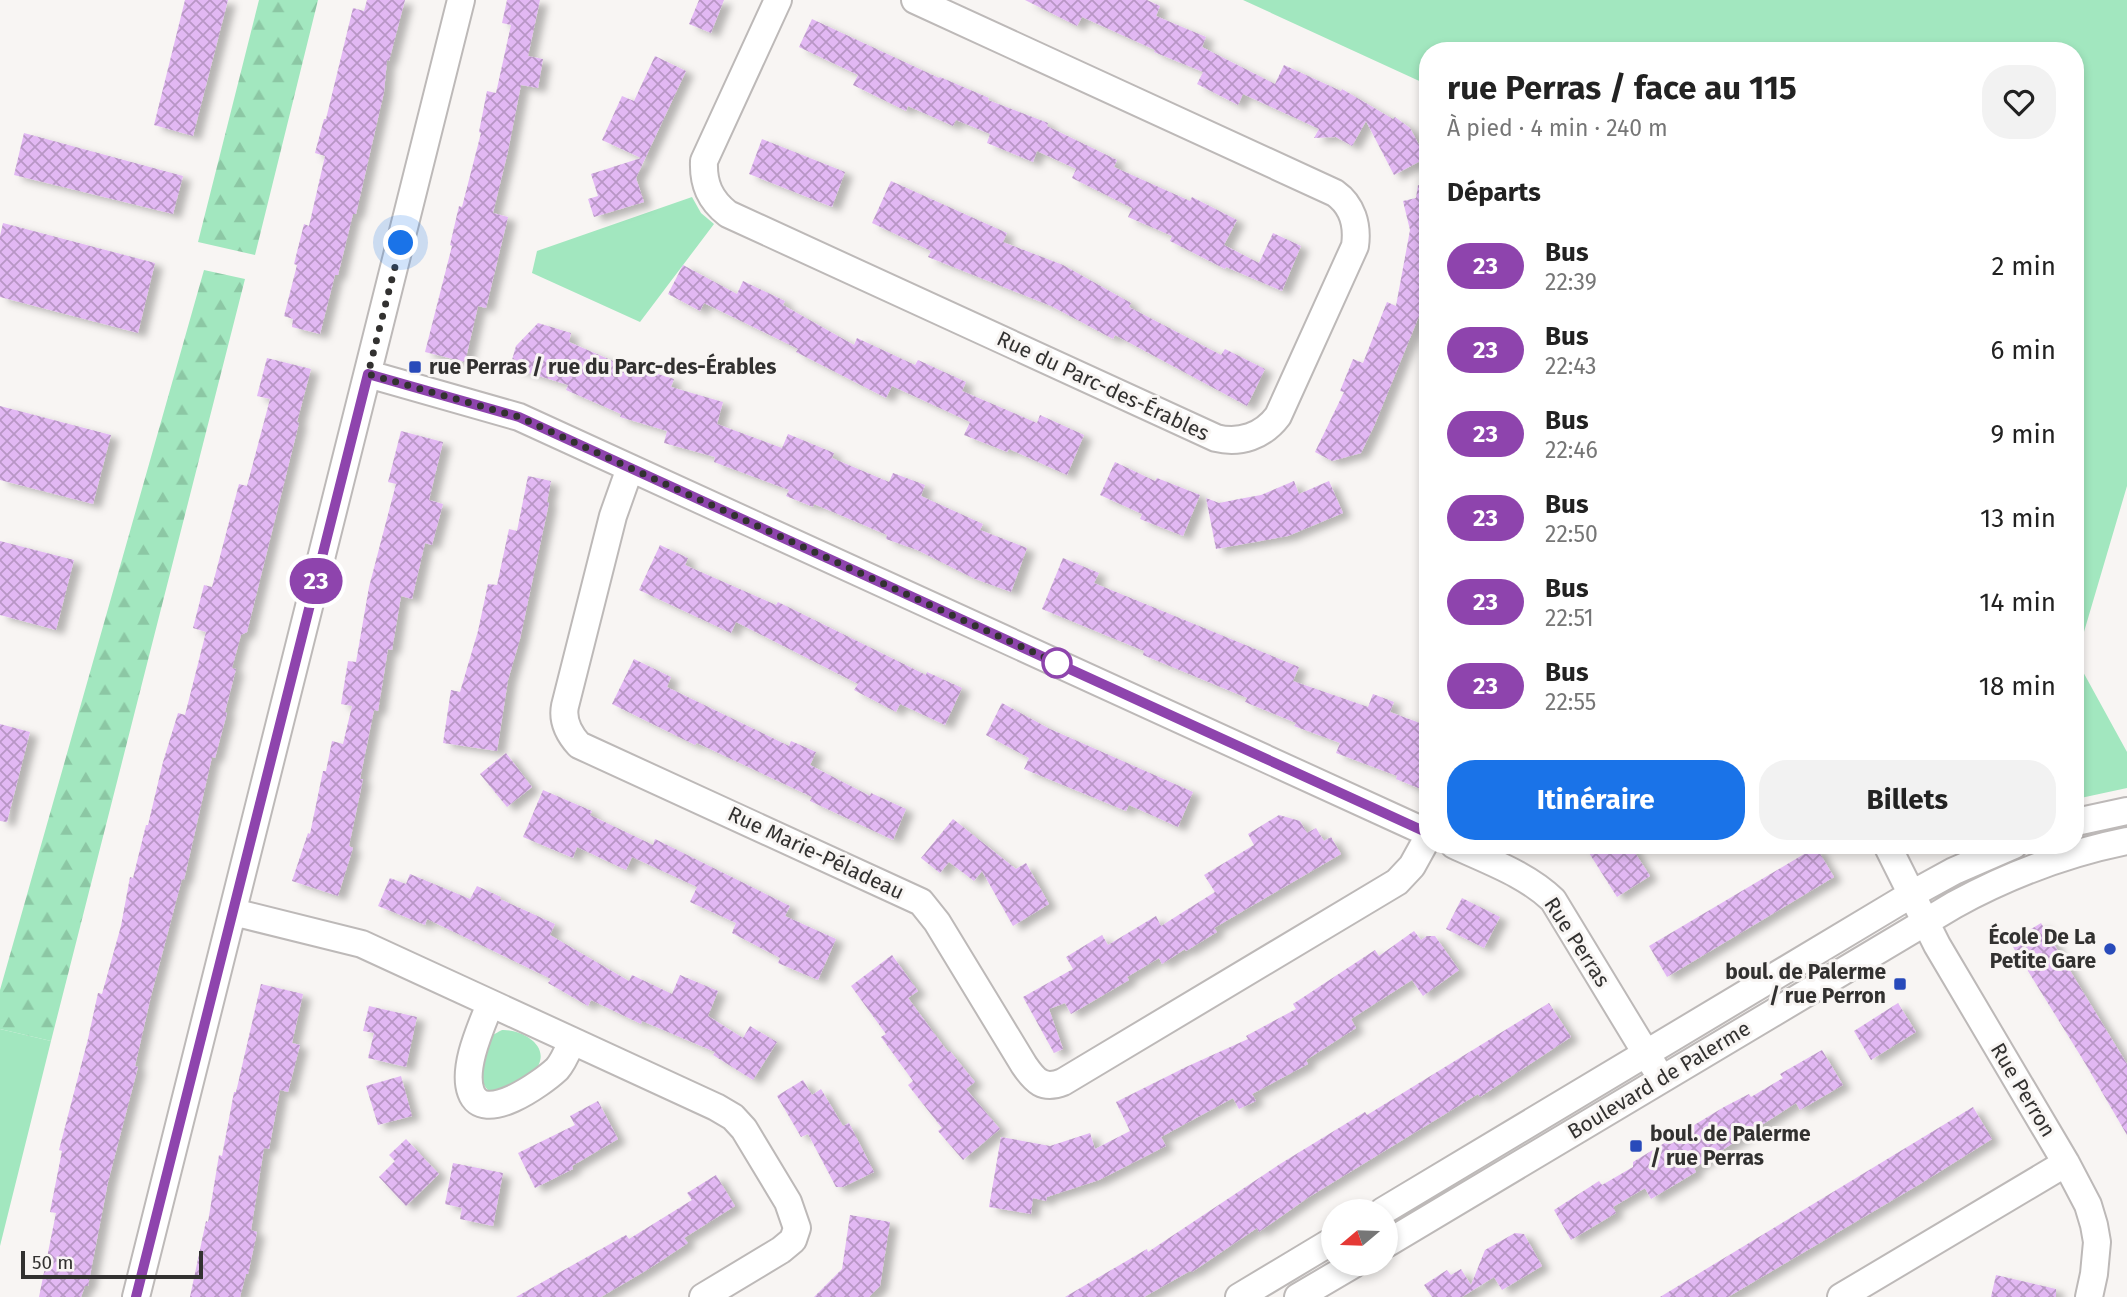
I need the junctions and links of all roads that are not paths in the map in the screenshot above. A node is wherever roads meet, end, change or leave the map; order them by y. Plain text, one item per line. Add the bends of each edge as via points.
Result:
1 (461, 0) edge
2 (778, 0) edge
3 (915, 0) edge
4 (368, 374) junction
5 (631, 468) junction
6 (2127, 811) edge
7 (2084, 820) edge
8 (1419, 831) edge
9 (2127, 841) edge
10 (1419, 852) edge
11 (2084, 852) edge
12 (1473, 854) edge
13 (1892, 854) edge
14 (1993, 854) edge
15 (2079, 854) edge
16 (1912, 894) junction
17 (233, 912) junction
18 (1926, 921) junction
19 (490, 1004) junction
20 (572, 1041) junction
21 (1646, 1053) junction
22 (1661, 1078) junction
23 (2066, 1163) junction
24 (1398, 1201) edge
25 (1398, 1237) edge
26 (1321, 1248) edge
27 (1334, 1276) edge
28 (136, 1297) edge
29 (703, 1297) edge
30 (1239, 1297) edge
31 (1298, 1297) edge
32 (1841, 1297) edge
33 (2089, 1297) edge

1 - 4 street
2 - 3 street, Rue du Parc-des-Érables via 704,162 706,186 719,207 1216,438 1248,438 1270,425 1355,246 1356,227 1345,201
4 - 5 street via 497,410
4 - 17 street
5 - 8 street
5 - 10 street, Rue Marie-Péladeau via 612,516 565,706 565,721 573,739 921,902 1024,1065 1042,1085 1063,1082 1397,882
6 - 7 street
9 - 11 street, Boulevard de Palerme
12 - 21 street, Rue Perras via 1527,880 1553,900
13 - 16 street, Rue Perron
14 - 16 street, Boulevard de Palerme
15 - 18 street, Boulevard de Palerme via 2010,878
16 - 18 street, Rue Perron
16 - 21 street, Boulevard de Palerme
17 - 19 street via 362,944
17 - 28 street
18 - 22 street, Boulevard de Palerme
18 - 23 street, Rue Perron
19 - 20 street
19 - 20 street via 469,1071 471,1093 483,1105 503,1103 548,1076 564,1060
20 - 29 street via 733,1118 792,1211 797,1228 793,1240
21 - 22 street, Rue Perras
21 - 24 street, Boulevard de Palerme
22 - 25 street, Boulevard de Palerme
23 - 32 street
23 - 33 street, Rue Perron via 2094,1225 2096,1259
26 - 30 street
27 - 31 street

